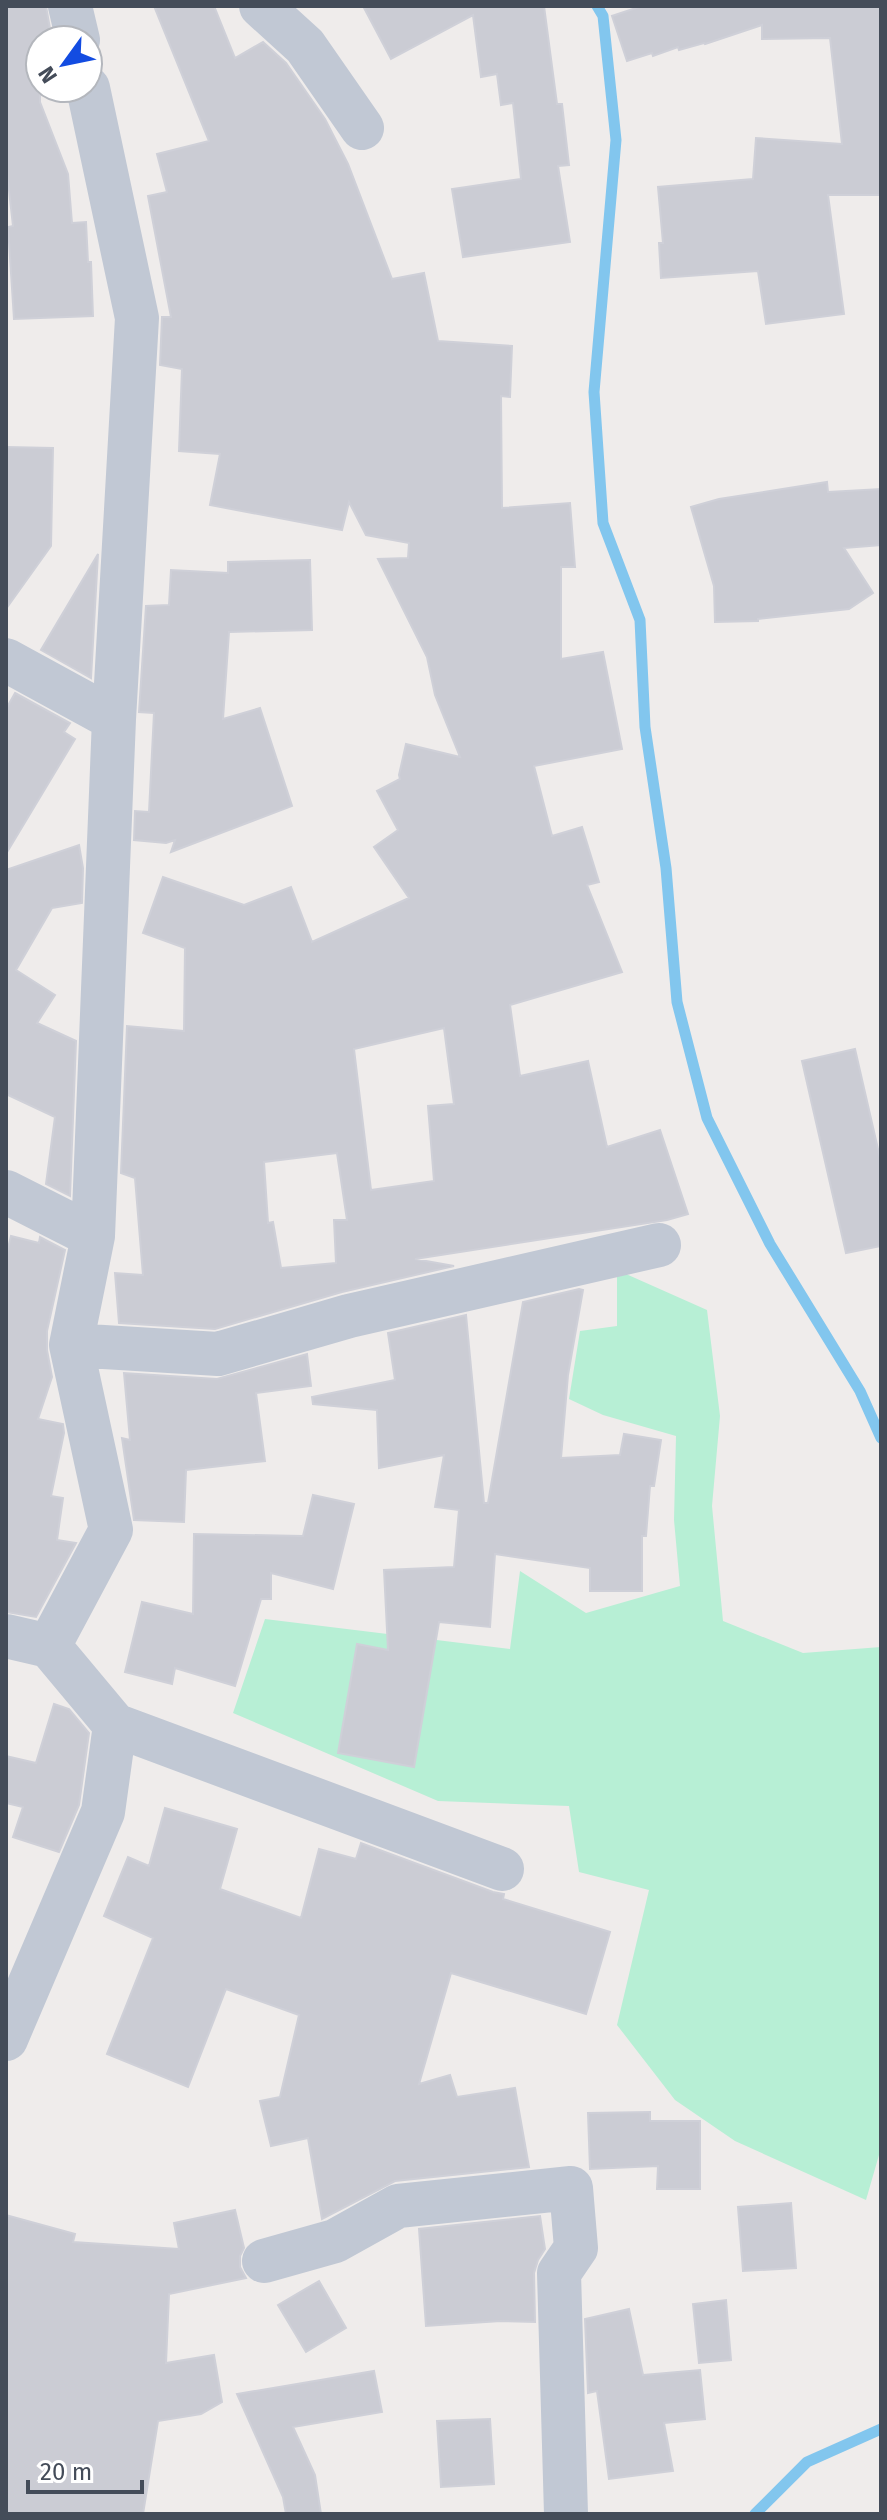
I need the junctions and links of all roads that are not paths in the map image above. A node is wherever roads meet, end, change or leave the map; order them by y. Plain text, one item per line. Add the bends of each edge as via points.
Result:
1 (261, 6) edge
2 (91, 104) edge
3 (362, 128) dead end
4 (6, 660) edge
5 (114, 719) junction
6 (6, 1192) edge
7 (93, 1236) junction
8 (659, 1245) dead end
9 (71, 1345) junction
10 (6, 1636) edge
11 (49, 1646) junction
12 (115, 1725) junction
13 (502, 1869) dead end
14 (6, 2039) edge
15 (264, 2261) dead end
16 (566, 2514) edge

1 - 3 street via 305,46
2 - 5 street via 137,318
4 - 5 street
5 - 7 street
6 - 7 street
7 - 9 street
8 - 9 street via 349,1316 218,1354
9 - 11 street via 111,1530
10 - 11 street
11 - 12 street
12 - 13 street
12 - 14 street via 103,1812
15 - 16 street via 335,2241 398,2206 571,2188 576,2248 559,2273

